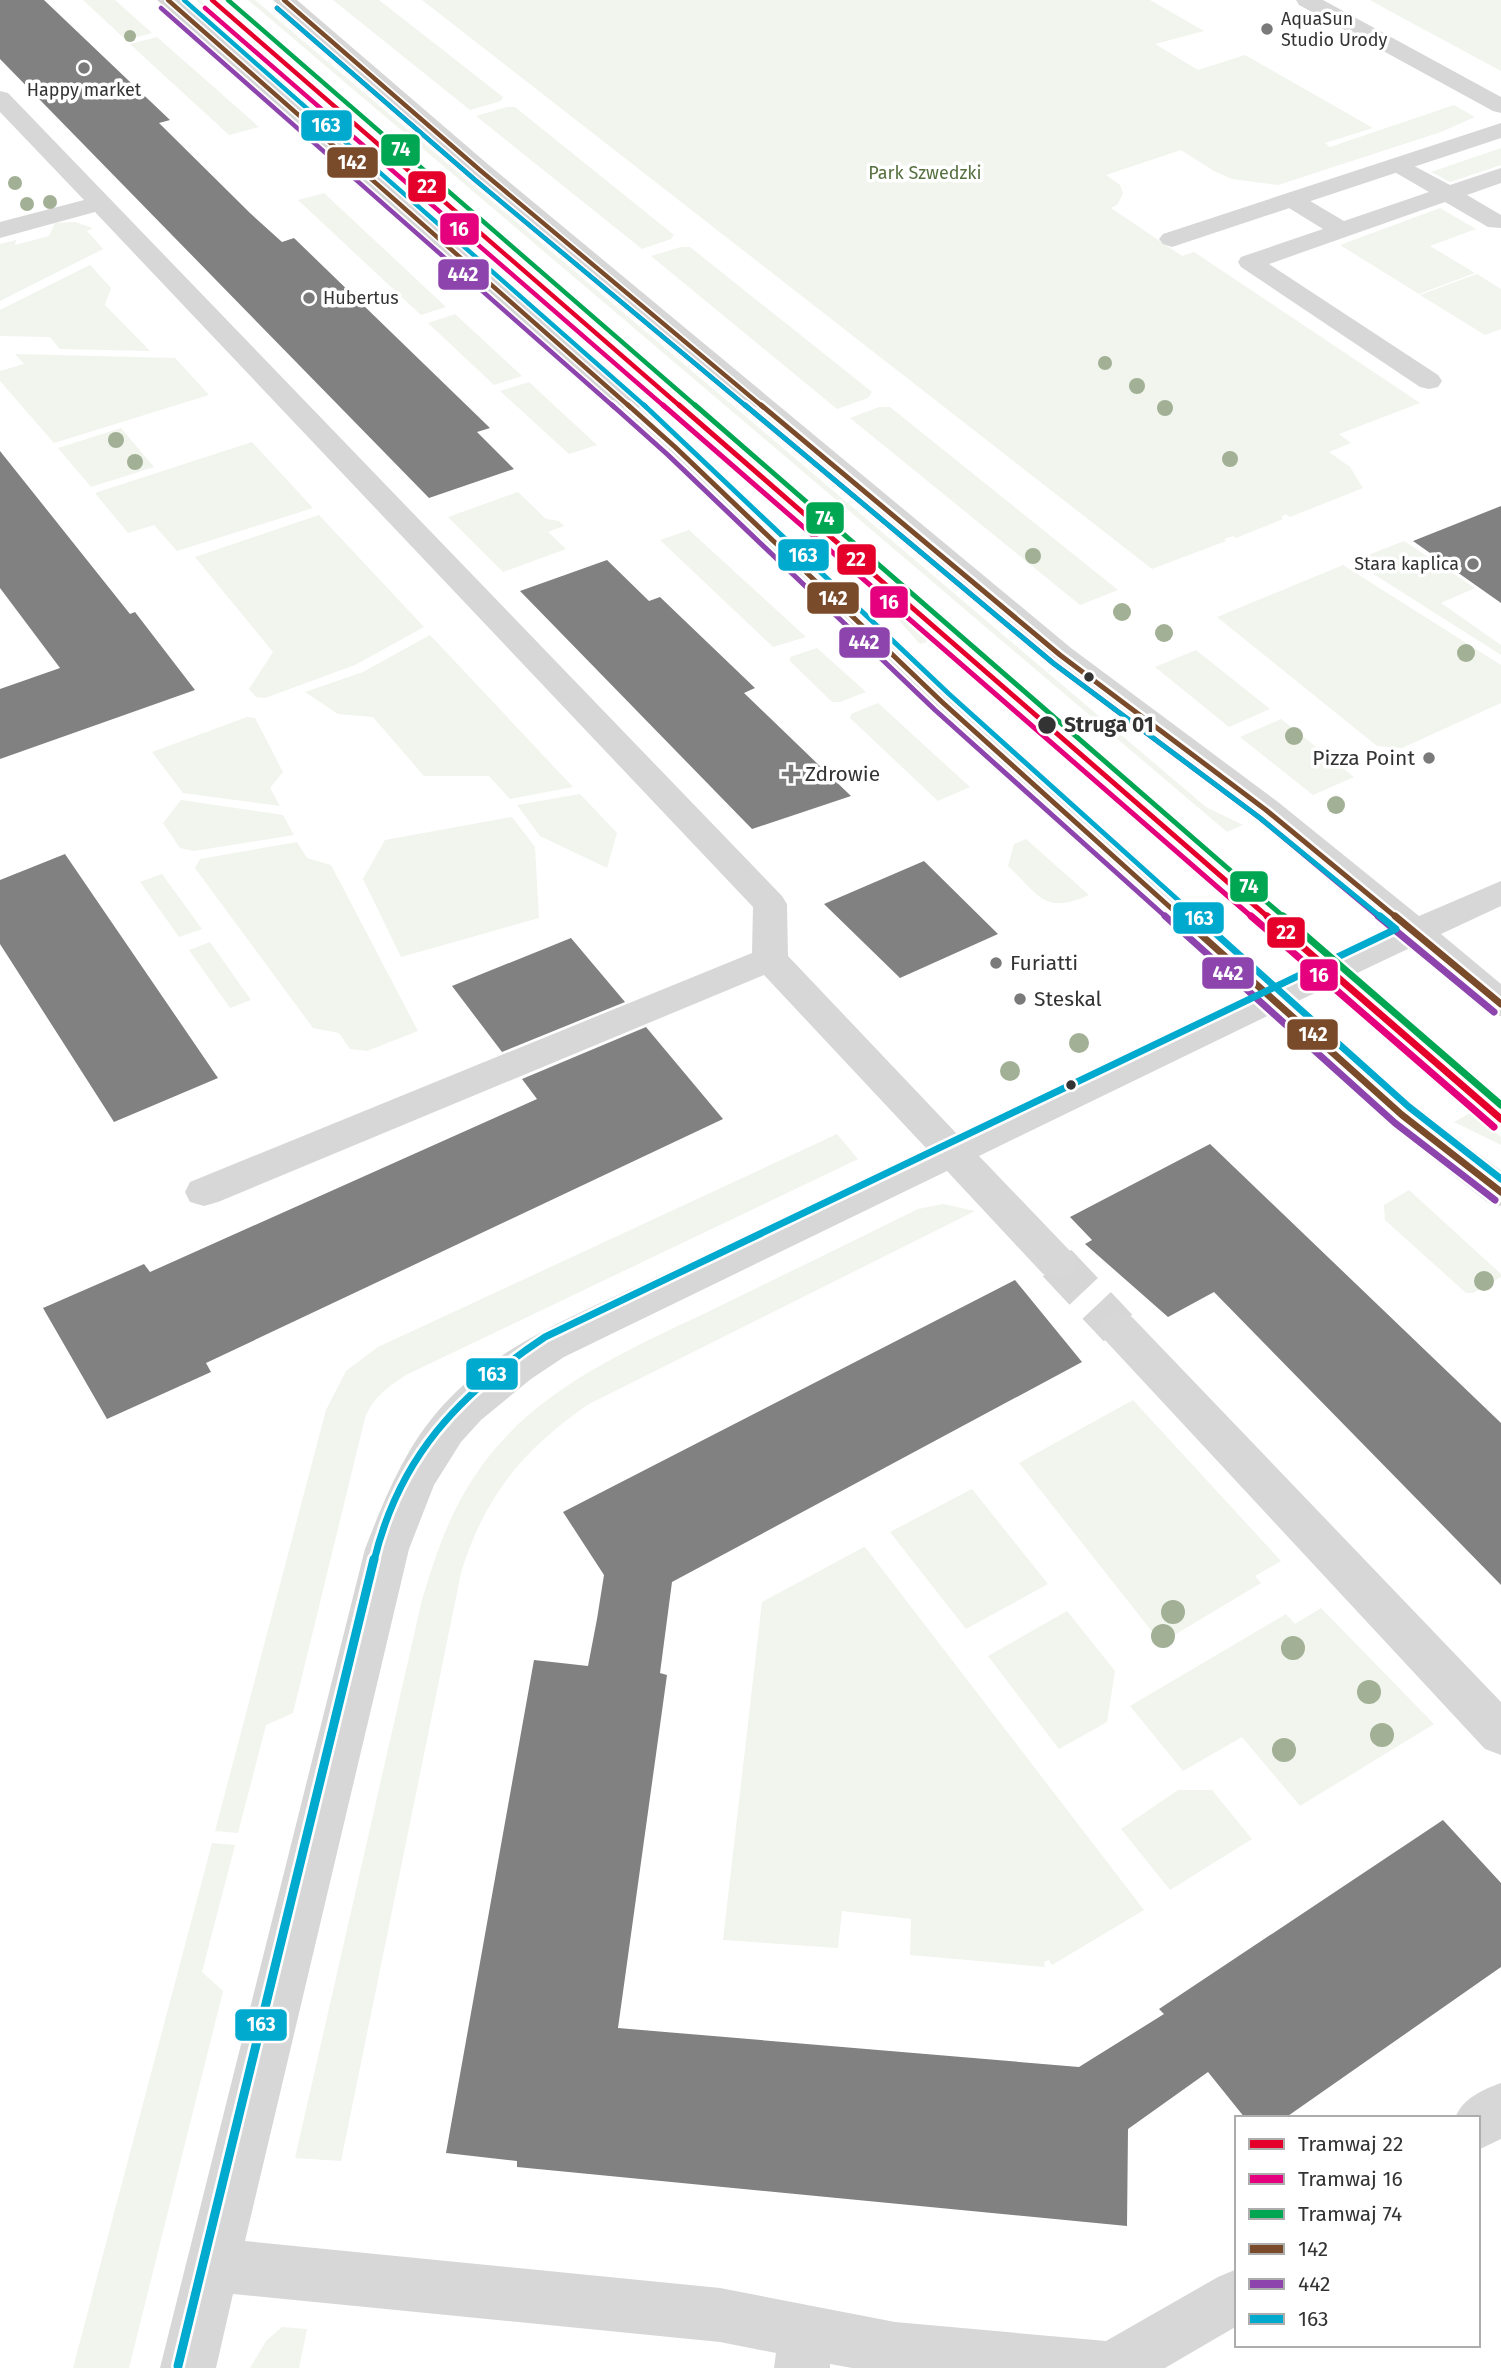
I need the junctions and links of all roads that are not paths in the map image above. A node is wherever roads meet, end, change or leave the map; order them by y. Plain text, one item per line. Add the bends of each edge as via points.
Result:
1 (168, 0) edge
2 (284, 0) edge
3 (1307, 0) edge
4 (0, 98) edge
5 (1501, 106) edge
6 (1501, 130) edge
7 (1399, 164) junction
8 (1501, 175) edge
9 (1445, 194) junction
10 (1292, 200) junction
11 (101, 203) junction
12 (1496, 222) dead end
13 (0, 230) edge
14 (1342, 230) junction
15 (1172, 239) dead end
16 (1429, 382) dead end
17 (1501, 892) edge
18 (1415, 931) junction
19 (770, 959) junction
20 (1273, 998) junction
21 (1501, 1004) edge
22 (952, 1153) junction
23 (204, 1192) dead end
24 (1501, 1192) edge
25 (1057, 1263) tunnel mouth
26 (1118, 1328) tunnel mouth
27 (1501, 1734) edge
28 (1501, 2108) edge
29 (1480, 2123) edge
30 (212, 2265) junction
31 (1235, 2297) edge
32 (803, 2351) edge
33 (188, 2368) edge
34 (1104, 2368) edge
35 (1112, 2368) edge

1 - 20 street via 675,446 942,702
2 - 18 street via 481,171 1050,646 1266,810
3 - 5 street
4 - 11 street
6 - 7 street
7 - 9 lane
7 - 10 street
8 - 9 lane
9 - 12 lane
9 - 14 lane
10 - 14 lane
10 - 15 street
11 - 13 street
11 - 19 street via 770,904
14 - 16 lane via 1250,262
17 - 18 street
18 - 20 street
18 - 21 street
19 - 22 street
19 - 23 street
20 - 22 street
20 - 24 street via 1402,1115
22 - 25 street
22 - 30 street via 550,1346 475,1397 426,1457 387,1549
26 - 27 street
28 - 29 street
30 - 32 street via 720,2315
30 - 33 street
31 - 35 street
32 - 34 street via 895,2349

